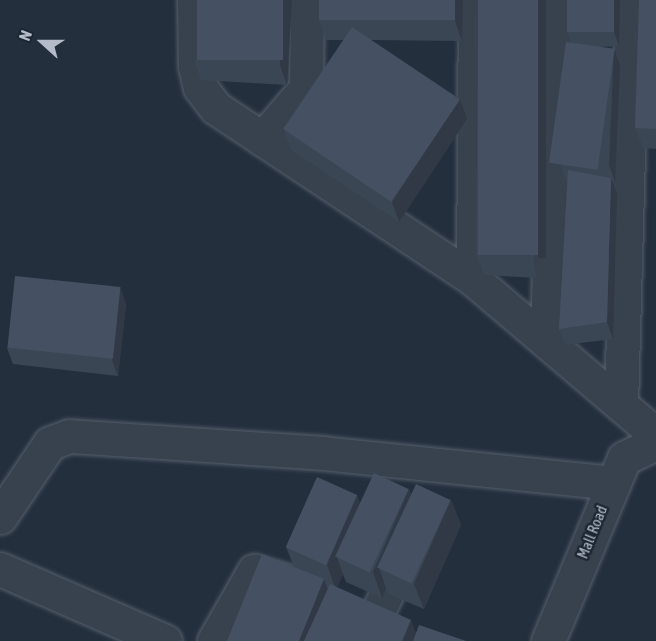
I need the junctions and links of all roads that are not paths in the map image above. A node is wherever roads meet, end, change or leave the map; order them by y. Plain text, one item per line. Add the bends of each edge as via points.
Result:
1 (194, 0) edge
2 (307, 0) edge
3 (475, 0) edge
4 (556, 0) edge
5 (632, 0) edge
6 (262, 139) junction
7 (473, 279) junction
8 (546, 341) junction
9 (621, 404) junction
10 (656, 435) edge
11 (656, 443) edge
12 (443, 470) junction
13 (611, 483) junction
14 (0, 517) edge
15 (0, 569) edge
16 (376, 616) junction
17 (406, 629) edge
18 (165, 641) edge
19 (214, 641) edge
20 (548, 641) edge

1 - 6 street via 195,66 200,87 216,108
2 - 6 street via 306,88
3 - 7 street
4 - 8 street
5 - 9 street
6 - 7 street
7 - 8 street
8 - 9 street
9 - 10 street
11 - 13 street, Mall Road via 624,458
12 - 13 street
12 - 14 street via 322,453 69,436 42,451
12 - 16 street
13 - 20 street, Mall Road
15 - 18 street
16 - 17 street
16 - 19 street via 254,571

